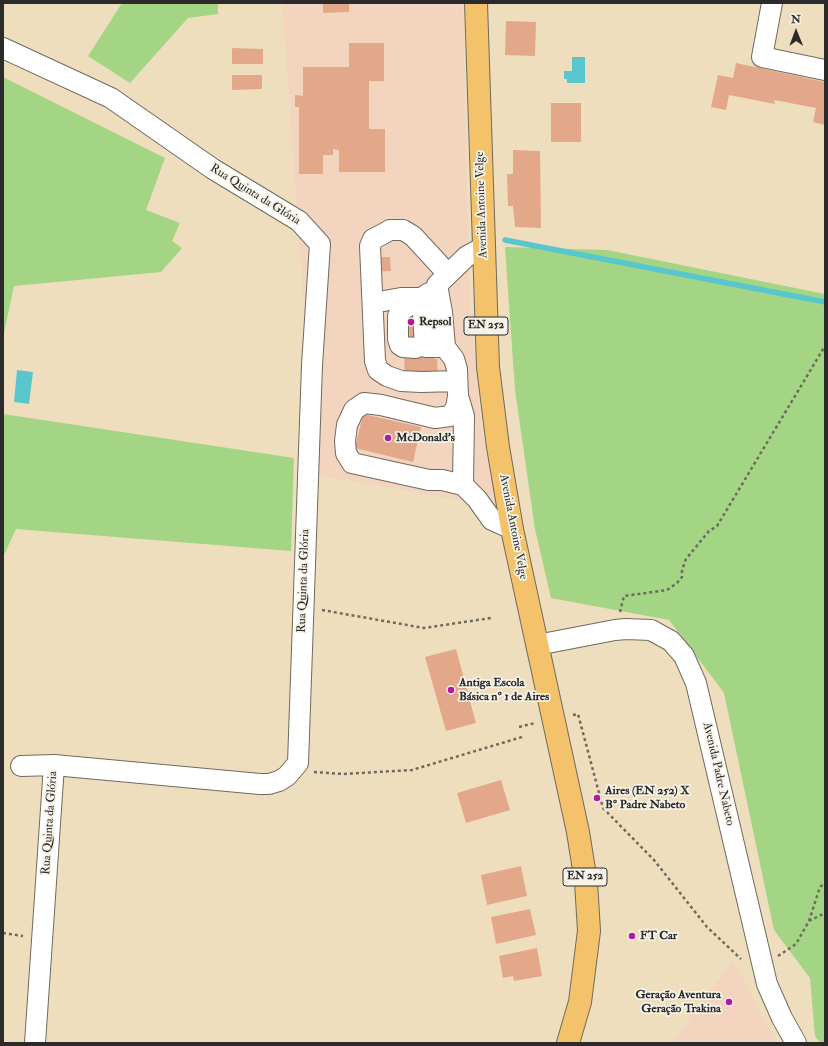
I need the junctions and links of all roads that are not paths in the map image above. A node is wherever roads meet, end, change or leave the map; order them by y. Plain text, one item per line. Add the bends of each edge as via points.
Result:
1 (476, 3) edge
2 (772, 3) edge
3 (3, 48) edge
4 (825, 70) edge
5 (484, 247) junction
6 (434, 288) junction
7 (378, 303) junction
8 (420, 347) junction
9 (445, 347) junction
10 (458, 388) junction
11 (463, 485) junction
12 (512, 529) junction
13 (537, 645) junction
14 (54, 765) junction
15 (21, 766) dead end
16 (35, 1043) edge
17 (568, 1043) edge
18 (796, 1043) edge

1 - 5 main road, Avenida Antoine Velge / EN 252
2 - 4 street via 762,57
3 - 14 street, Rua Quinta da Glória via 111,98 213,169 299,221 320,244 312,365 298,763 279,781 269,784
5 - 6 street via 467,256
5 - 12 main road, Avenida Antoine Velge / EN 252 via 488,366
6 - 7 street
6 - 7 street via 413,236 403,230 390,230 373,239 370,246
6 - 8 street
6 - 8 street via 402,310 398,316 400,345
6 - 9 street via 442,312
7 - 10 street via 375,361 378,370 401,381
8 - 9 street
9 - 10 street via 454,359
10 - 11 street via 464,416
10 - 11 street via 456,408 450,416 435,418 364,403 354,410 347,425 345,441 346,453 352,463
11 - 12 street via 492,520
12 - 13 main road, Avenida Antoine Velge / EN 252
13 - 17 main road, Avenida Antoine Velge / EN 252 via 578,832 586,882 589,931 580,1002
13 - 18 street, Avenida Padre Nabeto via 615,630 651,630 671,641 684,656 696,683 754,964 767,984
14 - 15 street
14 - 16 street, Rua Quinta da Glória

